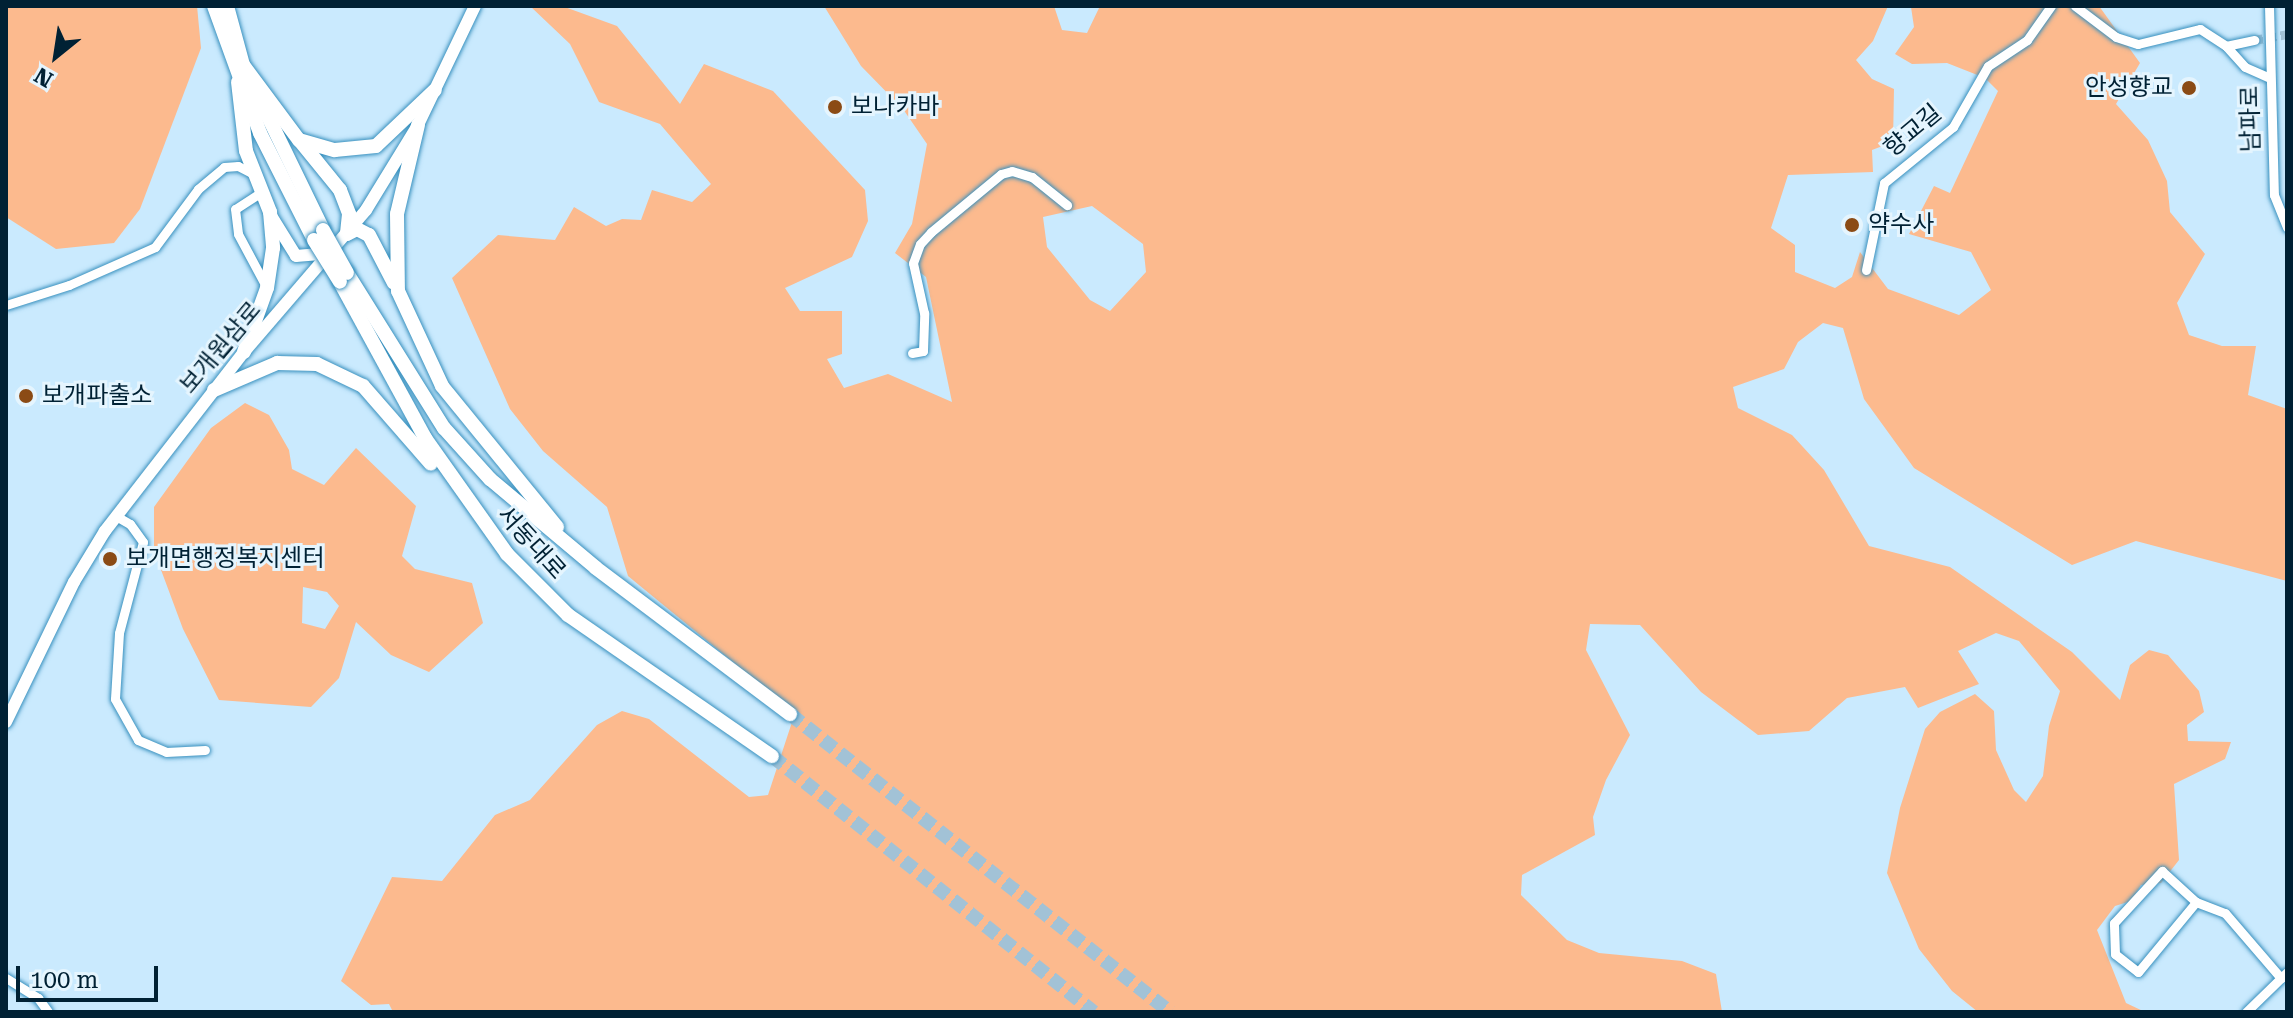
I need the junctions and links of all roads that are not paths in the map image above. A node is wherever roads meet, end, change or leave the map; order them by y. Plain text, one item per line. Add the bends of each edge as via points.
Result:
1 (214, 6) edge
2 (227, 6) edge
3 (475, 6) edge
4 (2051, 6) edge
5 (2075, 6) edge
6 (2269, 6) edge
7 (2254, 40) tunnel mouth
8 (2226, 46) junction
9 (243, 65) junction
10 (2270, 78) junction
11 (238, 82) junction
12 (435, 90) junction
13 (418, 125) junction
14 (299, 140) junction
15 (256, 176) junction
16 (263, 191) junction
17 (1067, 205) dead end
18 (270, 212) junction
19 (2287, 228) edge
20 (347, 234) junction
21 (318, 235) junction
22 (331, 253) junction
23 (1866, 270) dead end
24 (343, 277) junction
25 (267, 288) junction
26 (398, 291) junction
27 (6, 305) edge
28 (244, 352) junction
29 (912, 353) dead end
30 (214, 390) junction
31 (116, 516) junction
32 (507, 554) junction
33 (596, 568) junction
34 (790, 714) tunnel mouth
35 (6, 722) edge
36 (205, 750) dead end
37 (772, 756) tunnel mouth
38 (2196, 902) junction
39 (2284, 975) edge
40 (6, 978) edge
41 (48, 1012) edge
42 (2246, 1012) edge

1 - 11 highway
2 - 9 highway
3 - 12 main road, 보개원삼로
4 - 23 street, 향교길 via 2027,40 1988,66 1953,127 1884,183
5 - 8 street via 2116,37 2138,44 2200,29
6 - 10 street, 남파로
7 - 8 street
8 - 10 street via 2245,67
9 - 14 highway
9 - 21 highway
10 - 19 street, 남파로 via 2274,195
11 - 15 highway via 246,151
11 - 21 highway
12 - 13 main road, 보개원삼로
12 - 14 highway via 376,146 335,150
13 - 20 main road, 보개원삼로
13 - 26 highway via 397,214
14 - 20 highway via 340,190 349,214
15 - 16 highway
15 - 27 street via 238,166 224,167 198,189 155,247 69,285
16 - 18 highway
16 - 25 street via 235,209 238,234
17 - 29 street via 1032,177 1012,171 1001,174 931,232 913,263 924,313 923,351
18 - 22 main road via 296,256
18 - 25 highway via 273,248
20 - 22 main road, 보개원삼로
20 - 26 highway via 357,229 369,235
21 - 24 highway, bridge
22 - 28 main road, 보개원삼로
24 - 32 highway, 서동대로 via 425,438
24 - 33 highway, 서동대로 via 444,428 490,479
25 - 28 highway
26 - 33 highway via 442,386 538,507
28 - 30 main road, 보개원삼로
30 - 31 main road, 보개원삼로
30 - 32 highway via 277,363 317,364 340,373 384,405 458,504
31 - 35 main road, 보개원삼로 via 74,582
31 - 36 street via 143,542 119,633 115,699 138,740 166,752
32 - 37 highway, 서동대로 via 568,615
33 - 34 highway, 서동대로
38 - 38 street via 2162,871 2114,923 2115,954 2138,972
38 - 39 street via 2225,913
39 - 42 street
40 - 41 street via 38,998

